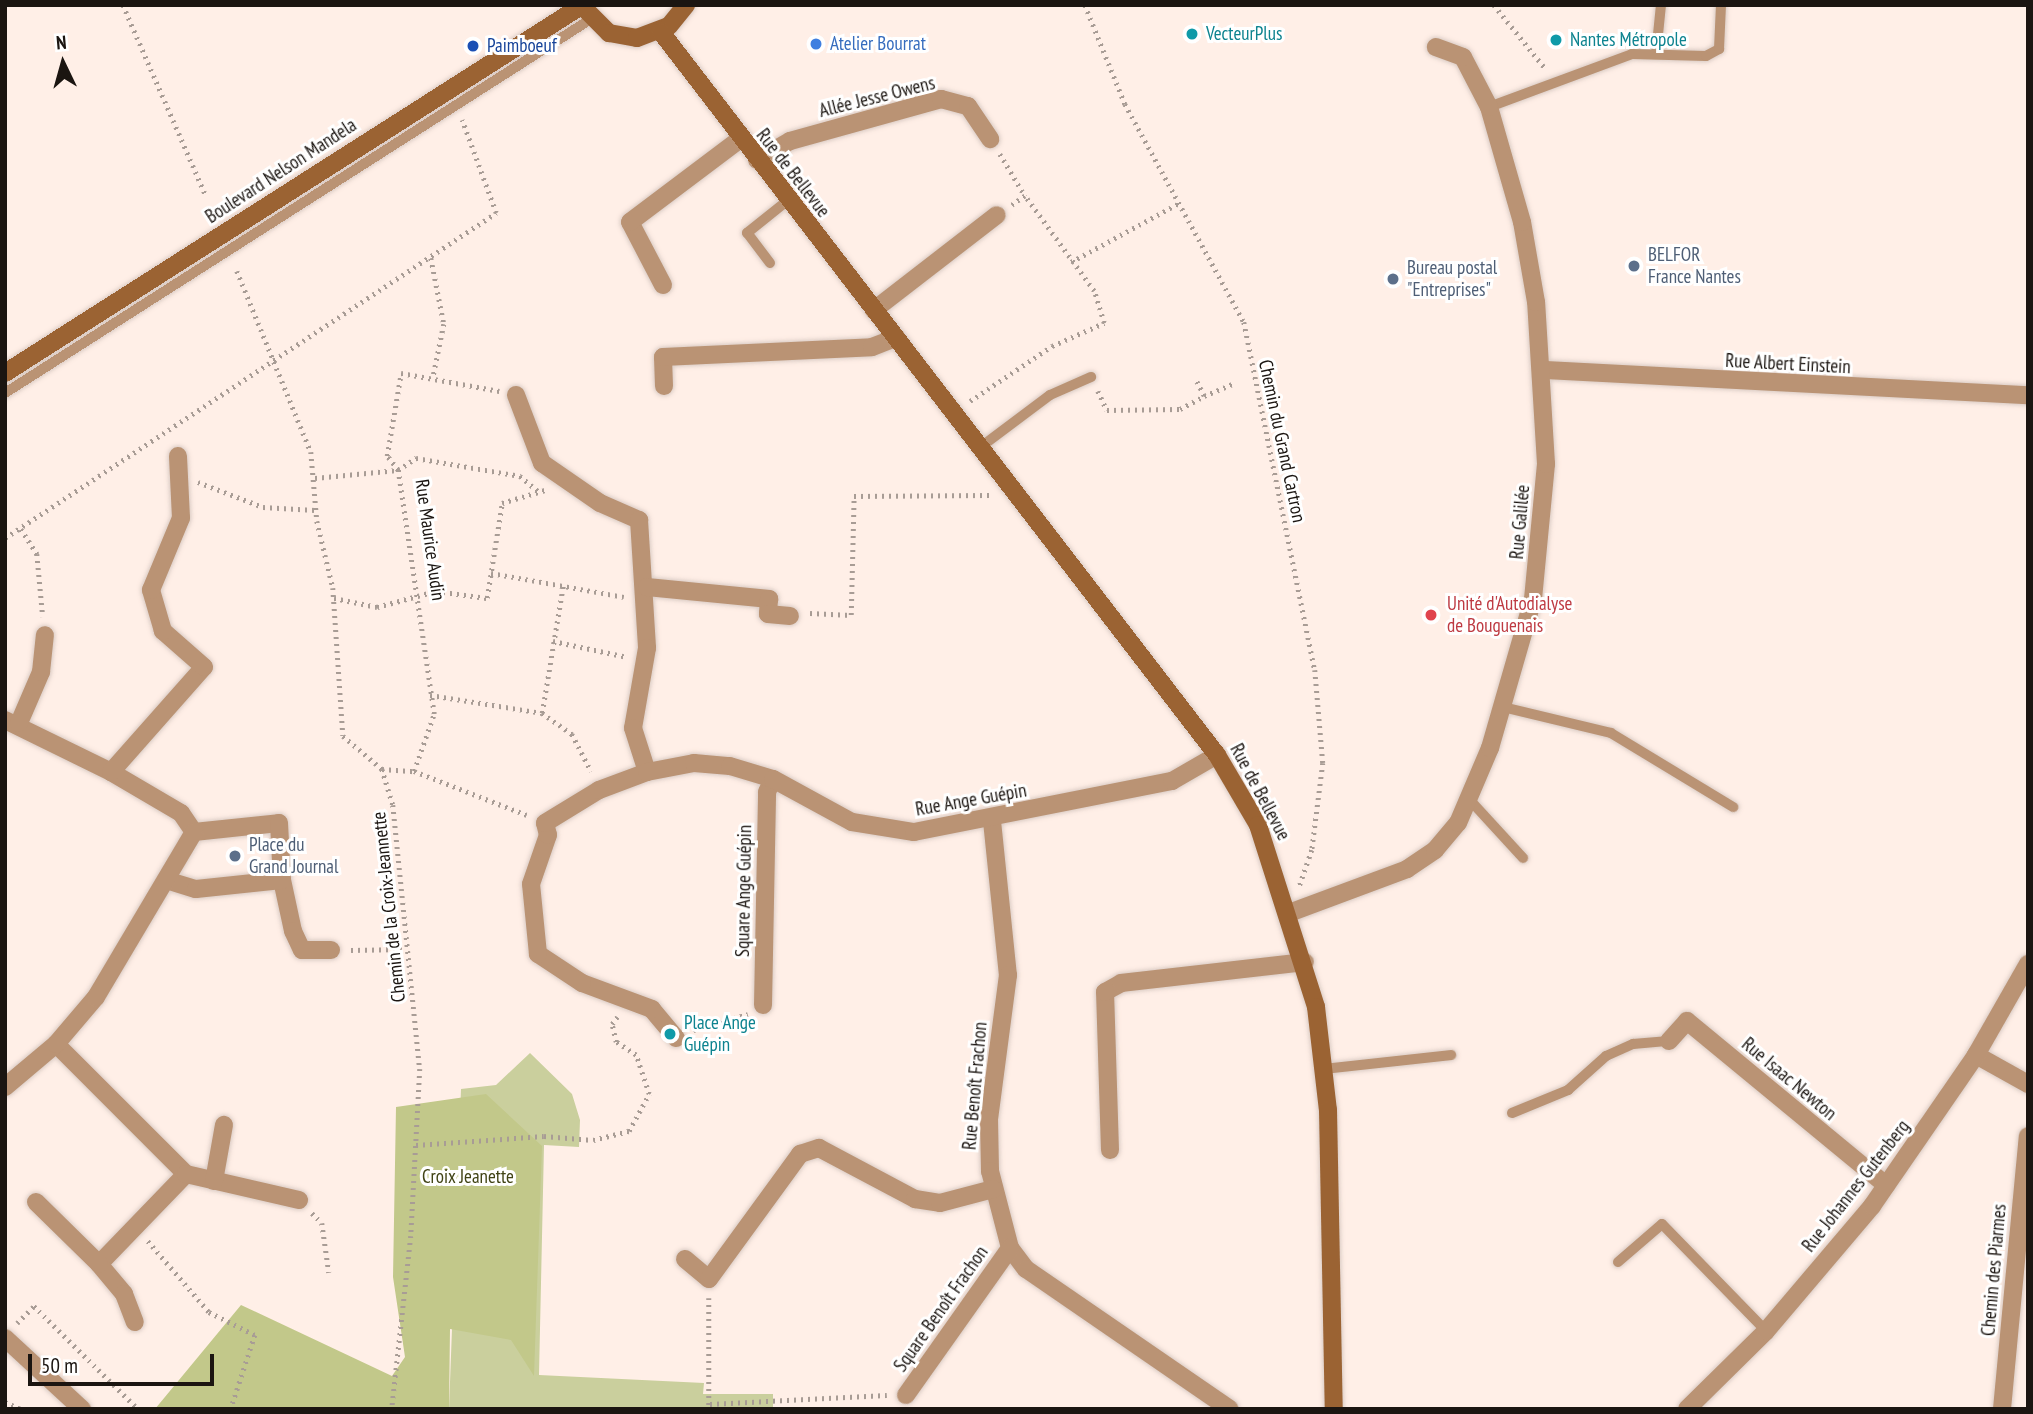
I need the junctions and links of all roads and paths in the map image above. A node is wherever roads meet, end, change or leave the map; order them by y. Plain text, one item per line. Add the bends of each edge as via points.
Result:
1 (123, 5) edge
2 (685, 5) edge
3 (1085, 5) edge
4 (1494, 5) edge
5 (1661, 5) edge
6 (1721, 5) edge
7 (584, 10) edge
8 (661, 32) junction
9 (1436, 47) dead end
10 (1656, 54) junction
11 (1556, 82) junction
12 (453, 103) junction
13 (1489, 107) junction
14 (740, 139) junction
15 (990, 139) joint
16 (757, 160) junction
17 (206, 196) dead end
18 (1025, 196) junction
19 (787, 201) junction
20 (1179, 203) junction
21 (997, 215) joint
22 (431, 258) junction
23 (1071, 262) junction
24 (770, 263) dead end
25 (237, 271) dead end
26 (663, 285) dead end
27 (874, 310) junction
28 (896, 338) junction
29 (277, 364) junction
30 (1545, 370) junction
31 (5, 373) edge
32 (1091, 377) joint
33 (433, 378) junction
34 (1196, 380) dead end
35 (1234, 383) dead end
36 (664, 386) dead end
37 (5, 393) edge
38 (516, 395) joint
39 (2028, 395) edge
40 (1204, 396) junction
41 (952, 414) junction
42 (978, 449) junction
43 (178, 456) dead end
44 (398, 470) junction
45 (180, 477) junction
46 (315, 478) junction
47 (570, 484) junction
48 (539, 492) junction
49 (1016, 495) junction
50 (315, 510) junction
51 (21, 529) junction
52 (5, 538) edge
53 (491, 573) junction
54 (563, 586) junction
55 (647, 594) junction
56 (334, 598) junction
57 (418, 601) junction
58 (790, 616) joint
59 (45, 635) joint
60 (553, 641) junction
61 (645, 661) junction
62 (430, 695) junction
63 (1503, 707) junction
64 (542, 713) junction
65 (12, 722) edge
66 (1217, 755) junction
67 (382, 769) junction
68 (414, 771) junction
69 (111, 772) junction
70 (647, 772) junction
71 (773, 779) junction
72 (598, 790) junction
73 (1469, 799) junction
74 (1733, 807) dead end
75 (992, 821) junction
76 (545, 823) junction
77 (194, 832) junction
78 (1523, 858) dead end
79 (166, 880) junction
80 (282, 880) junction
81 (1289, 913) junction
82 (406, 949) junction
83 (331, 950) joint
84 (1305, 961) junction
85 (2028, 964) edge
86 (763, 1005) joint
87 (612, 1024) dead end
88 (676, 1038) joint
89 (1670, 1041) joint
90 (56, 1044) junction
91 (1451, 1055) dead end
92 (1976, 1055) junction
93 (1324, 1069) junction
94 (2028, 1084) edge
95 (5, 1087) edge
96 (1512, 1113) dead end
97 (224, 1125) dead end
98 (2028, 1136) edge
99 (416, 1145) junction
100 (1110, 1150) dead end
101 (186, 1174) junction
102 (214, 1181) junction
103 (1886, 1185) junction
104 (993, 1188) junction
105 (299, 1200) joint
106 (36, 1202) dead end
107 (136, 1227) junction
108 (1010, 1248) junction
109 (685, 1259) dead end
110 (1618, 1262) dead end
111 (99, 1264) junction
112 (329, 1273) dead end
113 (709, 1279) junction
114 (135, 1322) dead end
115 (1766, 1331) junction
116 (5, 1336) edge
117 (906, 1395) joint
118 (5, 1402) edge
119 (710, 1407) edge
120 (21, 1409) edge
121 (82, 1409) edge
122 (138, 1409) edge
123 (231, 1409) edge
124 (392, 1409) edge
125 (1230, 1409) edge
126 (1334, 1409) edge
127 (1686, 1409) edge
128 (2001, 1409) edge

1 - 17 path
2 - 8 street
3 - 20 path, Chemin du Grand Cartron via 1125,104
4 - 11 path
5 - 10 lane
6 - 10 lane via 1719,49 1679,60
7 - 8 street via 624,37
7 - 12 lane
7 - 31 street, Boulevard Nelson Mandela
8 - 14 street, Rue de Bellevue
9 - 13 street, Rue Galilée via 1463,57
10 - 11 lane via 1632,54
11 - 13 lane
12 - 22 path via 496,213
12 - 37 lane
13 - 30 street, Rue Galilée via 1522,222
14 - 16 street, Rue de Bellevue
14 - 26 street via 630,222
15 - 16 street, Allée Jesse Owens via 968,106 942,99 790,141
15 - 18 path
16 - 19 street, Rue de Bellevue
18 - 21 path
18 - 23 path
19 - 24 lane via 747,233
19 - 27 street, Rue de Bellevue
20 - 23 path
20 - 81 path, Chemin du Grand Cartron via 1244,322 1315,670 1323,763 1312,850
21 - 27 street
22 - 29 path
22 - 33 path via 444,324
23 - 41 path via 1094,291 1104,323 1052,346
25 - 29 path
27 - 28 street, Rue de Bellevue
28 - 36 street via 872,347 663,358
28 - 41 street, Rue de Bellevue
29 - 46 path
29 - 51 path
30 - 39 street, Rue Albert Einstein
30 - 63 street, Rue Galilée via 1542,537
32 - 40 path via 1107,410 1180,409
32 - 42 lane via 1049,396
33 - 38 path, Rue Maurice Audin
33 - 44 path, Rue Maurice Audin via 401,373 387,456
34 - 40 path
35 - 40 path
38 - 47 street via 526,435 542,463
41 - 42 street, Rue de Bellevue
42 - 49 street, Rue de Bellevue
43 - 45 street
44 - 46 path
44 - 48 path via 416,458 520,476
44 - 57 path, Rue Maurice Audin
45 - 50 path via 263,507
45 - 69 street via 181,518 151,590 163,631 204,667
46 - 50 path
47 - 48 path
47 - 55 street via 639,520
48 - 53 path via 502,503
49 - 58 path via 854,496 851,615
49 - 66 street, Rue de Bellevue
50 - 56 path
51 - 52 path
51 - 59 path via 37,554
53 - 54 path
53 - 57 path via 486,597 436,591
54 - 55 path
54 - 60 path
55 - 58 street via 769,598 768,614
55 - 61 street
56 - 57 path via 377,607
56 - 67 path via 343,736
57 - 62 path, Rue Maurice Audin
59 - 65 street via 41,672
60 - 61 path
60 - 64 path
61 - 70 street via 633,728
62 - 64 path
62 - 68 path, Rue Maurice Audin via 432,731
63 - 73 street, Rue Galilée
63 - 74 lane via 1611,733
64 - 72 path via 572,734
65 - 69 street
66 - 75 street, Rue Ange Guépin via 1172,781
66 - 81 street, Rue de Bellevue via 1258,825
67 - 68 path
67 - 82 path, Chemin de la Croix-Jeannette via 393,805
68 - 76 path
69 - 77 street via 181,813
70 - 71 street, Rue Ange Guépin via 694,763 730,765
70 - 72 street, Rue Ange Guépin
71 - 75 street, Rue Ange Guépin via 826,811 875,828 914,832
71 - 86 street, Square Ange Guépin via 767,792
72 - 76 street, Rue Ange Guépin
73 - 78 lane
73 - 81 street, Rue Galilée via 1435,850 1407,869
75 - 104 street, Rue Benoît Frachon via 1008,975 989,1119
76 - 88 street via 548,835 531,884 538,954 582,983 652,1009
77 - 79 street
77 - 80 street via 279,823
79 - 80 street via 196,889
79 - 90 street via 96,997
80 - 83 street via 302,950
81 - 84 street, Rue de Bellevue
82 - 83 path
82 - 99 path, Chemin de la Croix-Jeannette via 420,1069
84 - 93 street, Rue de Bellevue
84 - 100 street via 1121,982 1105,992
85 - 92 street, Rue Johannes Gutenberg
86 - 88 path via 756,1013 705,1023
87 - 99 path via 616,1042 635,1055 649,1094 629,1131 593,1140 544,1136
89 - 96 lane via 1633,1044 1606,1056 1568,1090
89 - 103 street, Rue Isaac Newton via 1687,1021
90 - 95 street
90 - 101 street
91 - 93 lane
92 - 94 street
92 - 103 street, Rue Johannes Gutenberg
93 - 126 street, Rue de Bellevue
97 - 102 street
98 - 128 street, Chemin des Piarmes
99 - 124 path, Chemin de la Croix-Jeannette
101 - 102 street
101 - 107 street
102 - 105 street
103 - 115 street, Rue Johannes Gutenberg
104 - 108 street, Rue Benoît Frachon
104 - 113 street via 940,1203 915,1199 834,1153 819,1148 800,1154
105 - 112 path via 322,1223
106 - 111 street
107 - 111 street
107 - 123 path via 209,1312 255,1335
108 - 117 street, Square Benoît Frachon
108 - 125 street, Rue Benoît Frachon via 1026,1269
109 - 113 street
110 - 115 lane via 1662,1224
111 - 114 street via 124,1294
113 - 119 path
115 - 127 street, Rue Johannes Gutenberg
116 - 121 street
116 - 122 path via 34,1306
117 - 119 path
118 - 120 path

